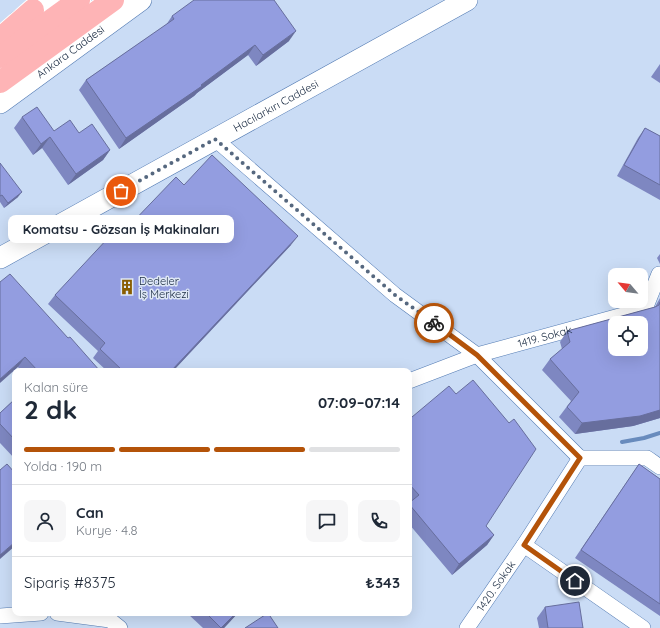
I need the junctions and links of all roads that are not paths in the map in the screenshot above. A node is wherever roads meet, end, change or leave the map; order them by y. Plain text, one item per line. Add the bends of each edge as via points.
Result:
1 (79, 0) edge
2 (112, 0) edge
3 (141, 0) edge
4 (467, 0) edge
5 (40, 5) edge
6 (0, 35) edge
7 (0, 39) edge
8 (0, 57) edge
9 (0, 82) edge
10 (0, 103) edge
11 (215, 139) junction
12 (0, 258) edge
13 (659, 274) edge
14 (477, 355) junction
15 (412, 379) edge
16 (580, 458) junction
17 (660, 467) edge
18 (524, 545) junction
19 (12, 615) edge
20 (0, 616) edge
21 (81, 616) edge
22 (114, 620) edge
23 (640, 627) edge
24 (467, 628) edge

1 - 8 highway
2 - 9 highway, Ankara Caddesi
3 - 10 street, Ankara Caddesi
4 - 11 street, Hacılarkırı Caddesi
5 - 6 street
5 - 7 highway
11 - 12 street, Hacılarkırı Caddesi
11 - 14 street via 395,295
13 - 14 street, 1419. Sokak via 645,310
14 - 15 street, 1419. Sokak
14 - 16 street
16 - 17 street via 647,458
16 - 18 street, 1420. Sokak
18 - 23 street
18 - 24 street, 1420. Sokak
19 - 20 street
21 - 22 street

